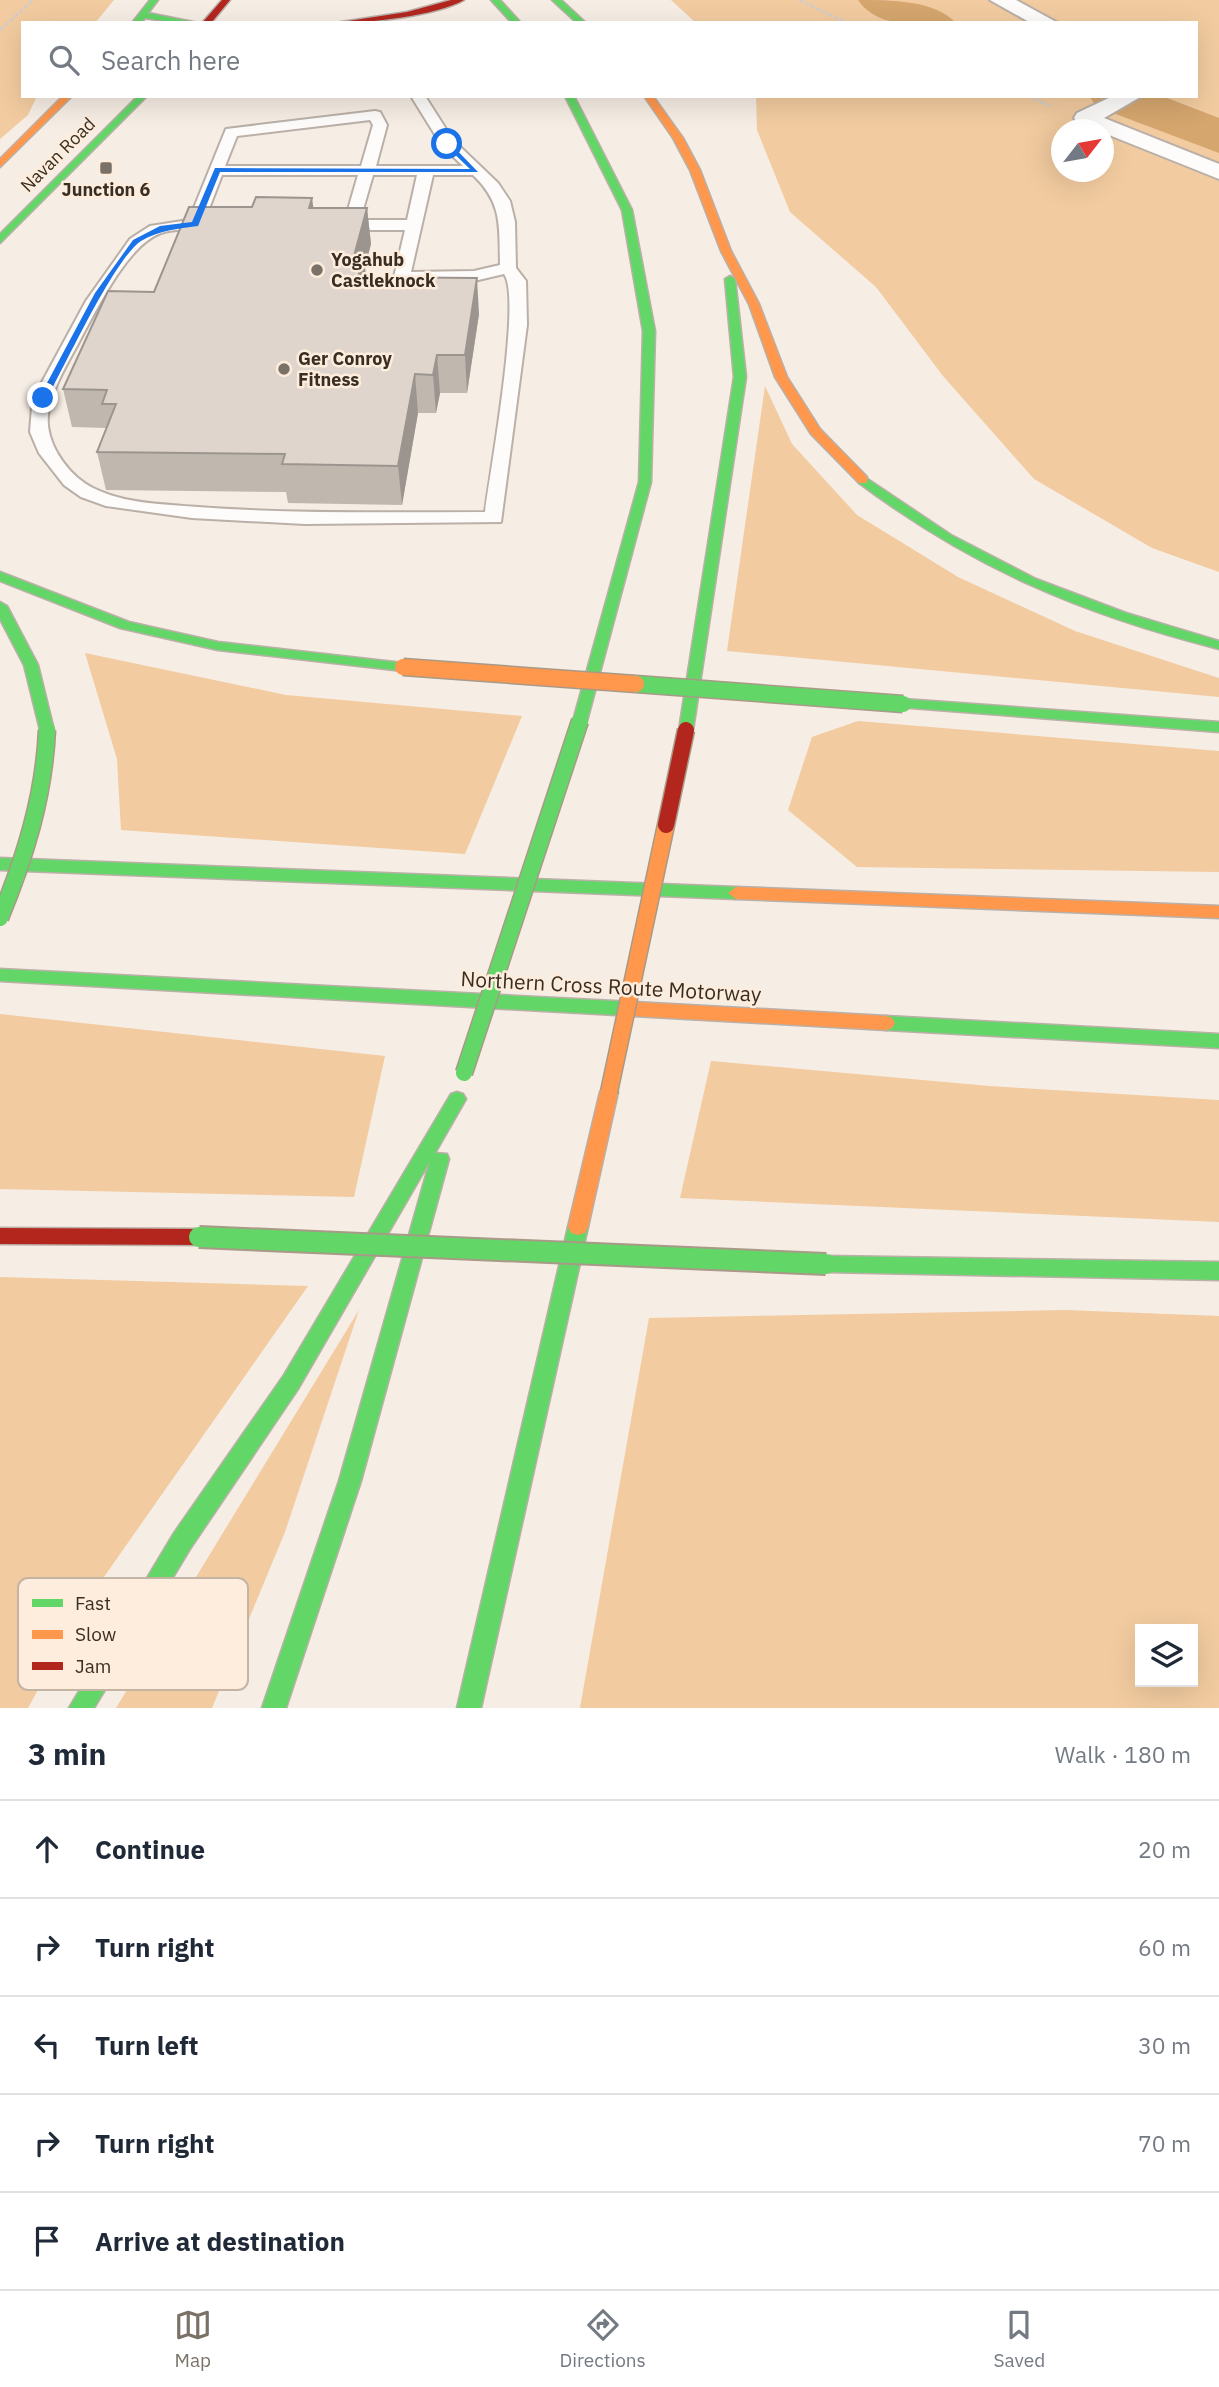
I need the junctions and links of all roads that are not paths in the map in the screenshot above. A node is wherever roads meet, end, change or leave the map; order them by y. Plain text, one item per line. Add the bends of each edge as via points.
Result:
1 (154, 0) edge
2 (226, 0) edge
3 (495, 0) edge
4 (556, 0) edge
5 (1000, 0) edge
6 (456, 1) edge
7 (140, 19) edge
8 (167, 21) edge
9 (208, 21) edge
10 (371, 21) edge
11 (515, 21) edge
12 (580, 21) edge
13 (1044, 21) edge
14 (66, 98) edge
15 (141, 98) edge
16 (419, 98) edge
17 (570, 98) edge
18 (649, 98) edge
19 (1127, 98) edge
20 (0, 164) edge
21 (217, 170) junction
22 (366, 170) junction
23 (426, 171) junction
24 (476, 171) junction
25 (1219, 172) edge
26 (195, 224) junction
27 (221, 224) edge
28 (314, 225) edge
29 (351, 225) junction
30 (415, 225) junction
31 (0, 240) edge
32 (727, 252) junction
33 (508, 268) junction
34 (0, 576) edge
35 (0, 606) edge
36 (1219, 645) edge
37 (1219, 727) edge
38 (0, 864) edge
39 (1219, 912) edge
40 (0, 918) edge
41 (0, 975) edge
42 (1219, 1041) edge
43 (457, 1099) junction
44 (0, 1236) edge
45 (1219, 1271) edge
46 (160, 1578) edge
47 (93, 1690) edge
48 (82, 1708) edge
49 (274, 1708) edge
50 (469, 1708) edge

1 - 7 main road
2 - 9 main road
3 - 11 main road
4 - 12 main road
5 - 13 street
6 - 10 main road
7 - 8 main road
14 - 20 main road, Navan Road
15 - 31 main road, Navan Road
16 - 24 lane via 447,144
17 - 43 main road, bridge via 627,210 649,331 645,482 580,721
18 - 32 main road via 682,144
19 - 25 street via 1085,118
21 - 22 lane
21 - 22 lane via 232,132 375,115 380,125
21 - 26 lane
22 - 23 lane
22 - 29 lane
23 - 24 lane
23 - 30 lane
24 - 33 lane via 502,201
26 - 27 lane
26 - 33 lane via 163,228 136,241 99,293 43,398 38,421 43,445 62,472 86,492 122,503 258,519 494,518 518,325 517,281
28 - 29 lane
29 - 30 lane
30 - 33 lane via 402,277 474,276
32 - 36 main road via 757,310 780,376 818,437 869,485 924,528 992,564 1110,616
32 - 50 main road, bridge via 740,377 686,730
34 - 37 main road, bridge via 125,625 218,646 403,667
35 - 40 main road, bridge via 37,677 47,730 48,771 34,837
38 - 39 main road
41 - 42 main road, Northern Cross Route Motorway
43 - 46 main road via 291,1382
43 - 49 main road via 350,1481
44 - 45 main road, bridge via 198,1237 825,1264
47 - 48 main road

